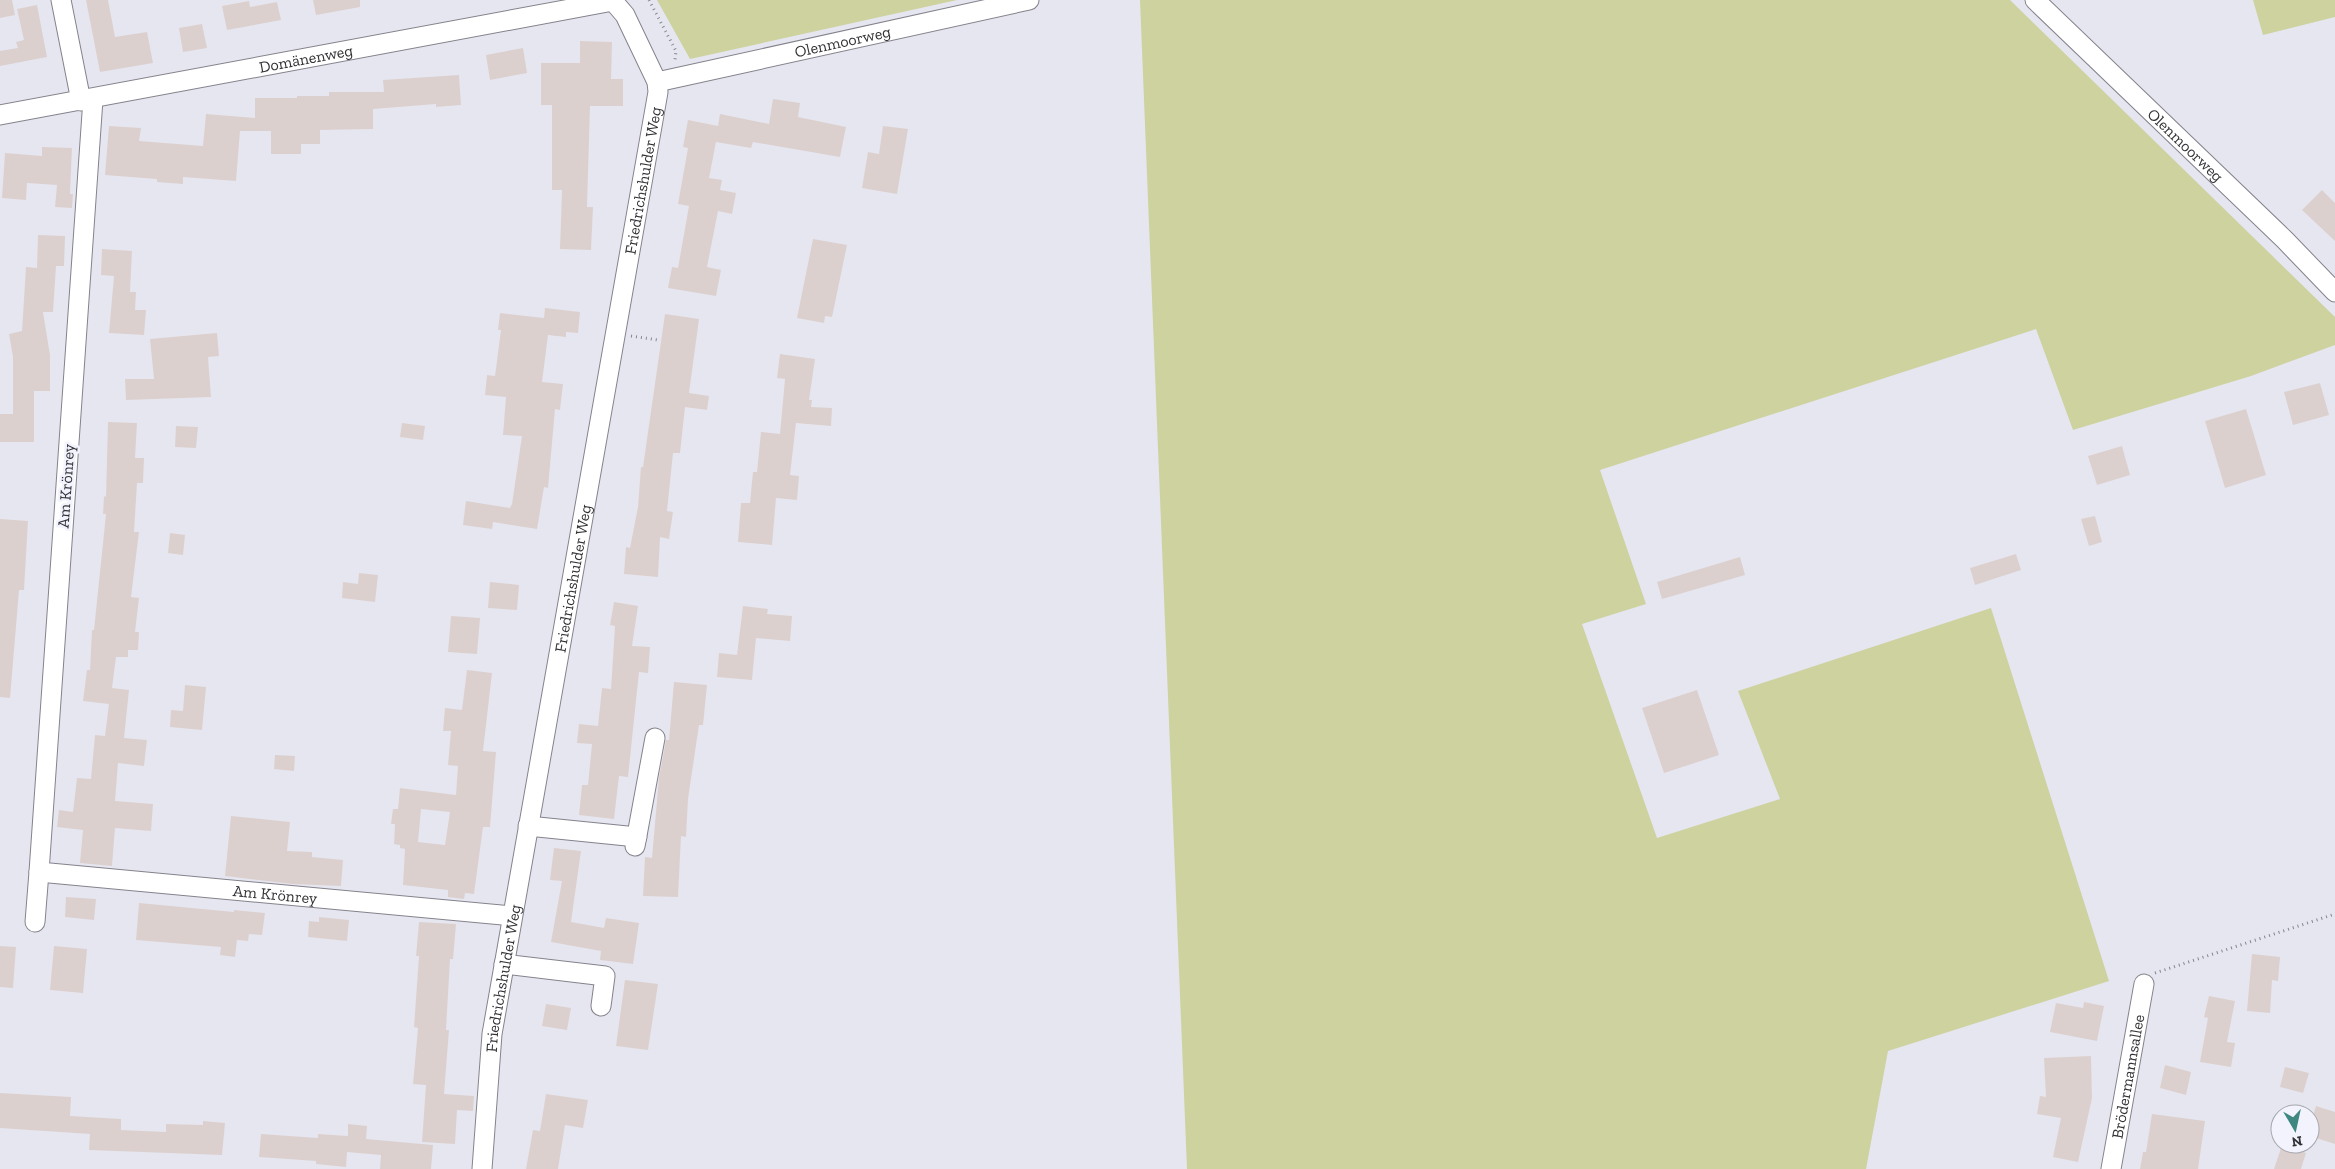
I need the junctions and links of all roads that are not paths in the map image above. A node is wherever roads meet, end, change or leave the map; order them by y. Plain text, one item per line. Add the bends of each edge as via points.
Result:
1 (61, 0) edge
2 (1029, 0) edge
3 (2035, 0) edge
4 (613, 1) edge
5 (658, 82) junction
6 (87, 100) junction
7 (0, 115) edge
8 (2335, 292) edge
9 (655, 738) dead end
10 (528, 826) junction
11 (39, 872) junction
12 (512, 916) junction
13 (35, 922) dead end
14 (504, 964) junction
15 (2144, 984) road end
16 (601, 1006) dead end
17 (482, 1169) edge
18 (2112, 1169) edge

1 - 6 street, Am Krönrey
2 - 5 street, Olenmoorweg
3 - 8 street, Olenmoorweg
4 - 5 street, Friedrichshulder Weg via 625,15
4 - 6 street, Domänenweg
5 - 10 street, Friedrichshulder Weg via 647,163
6 - 7 street, Domänenweg
6 - 11 street, Am Krönrey
9 - 10 street via 636,842
10 - 12 street, Friedrichshulder Weg
11 - 12 street, Am Krönrey
11 - 13 street, Am Krönrey
12 - 14 street, Friedrichshulder Weg
14 - 16 street via 604,976
14 - 17 street, Friedrichshulder Weg via 492,1034
15 - 18 street, Brödermannsallee

